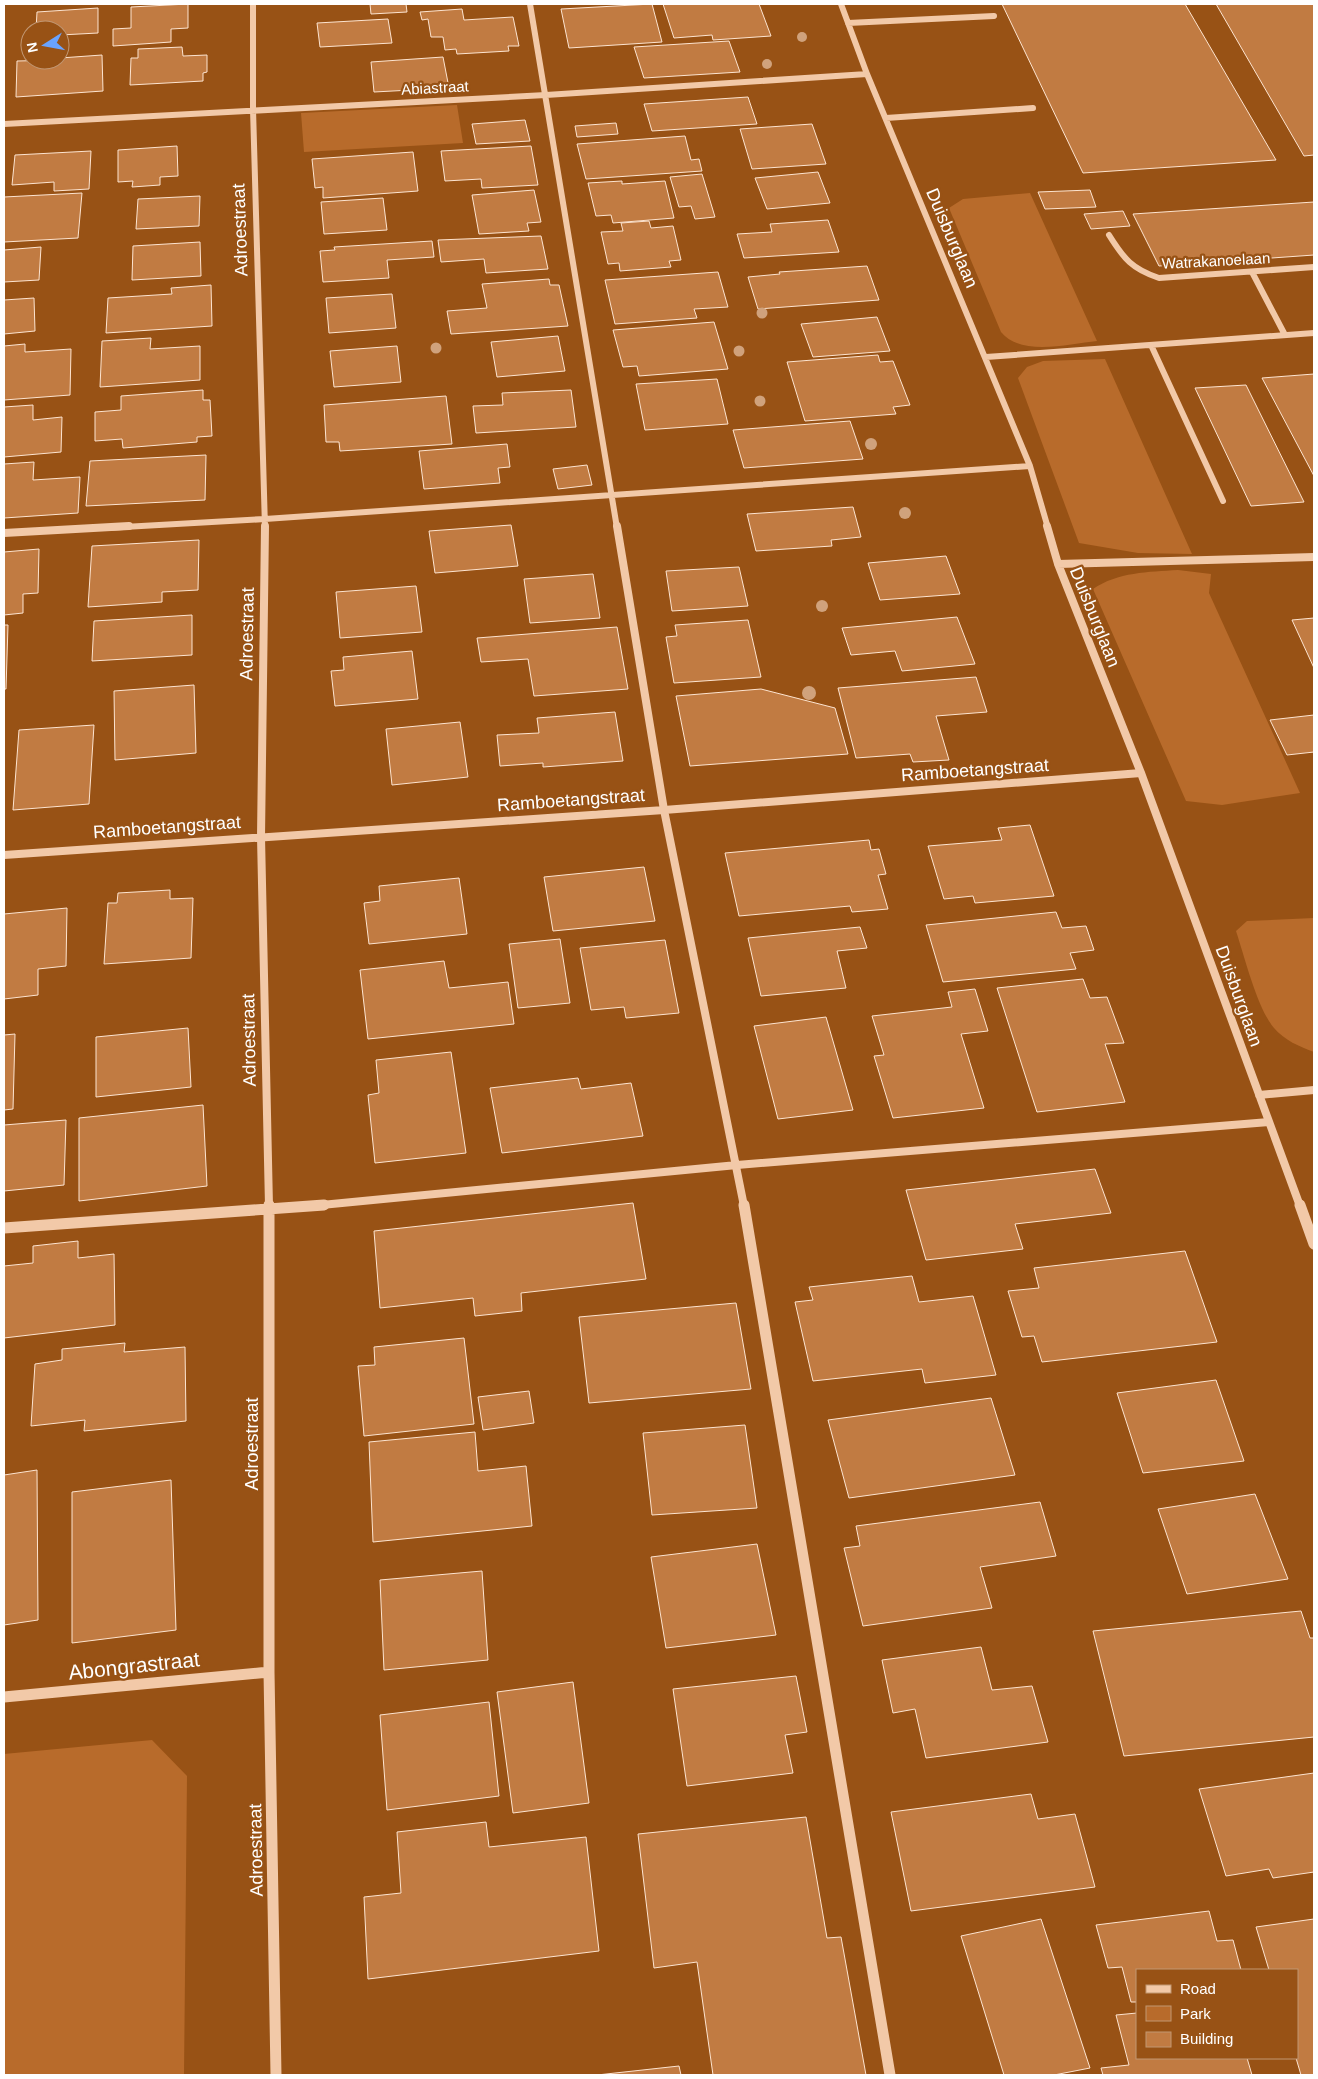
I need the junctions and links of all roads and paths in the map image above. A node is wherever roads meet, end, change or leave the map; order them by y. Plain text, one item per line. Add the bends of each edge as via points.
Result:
1 (253, 4) edge
2 (530, 4) edge
3 (841, 4) edge
4 (994, 16) dead end
5 (848, 23) junction
6 (867, 74) junction
7 (546, 95) junction
8 (1033, 108) dead end
9 (253, 109) junction
10 (886, 118) junction
11 (4, 124) edge
12 (1109, 234) dead end
13 (1314, 267) edge
14 (1252, 272) junction
15 (1314, 332) edge
16 (1285, 335) junction
17 (1151, 345) junction
18 (986, 357) junction
19 (1030, 466) junction
20 (612, 495) junction
21 (1223, 501) dead end
22 (265, 519) junction
23 (4, 532) edge
24 (1314, 557) edge
25 (1058, 564) junction
26 (1141, 773) junction
27 (664, 810) junction
28 (261, 837) junction
29 (4, 855) edge
30 (1314, 1090) edge
31 (1259, 1095) junction
32 (1269, 1122) junction
33 (737, 1165) junction
34 (268, 1210) junction
35 (4, 1228) edge
36 (1314, 1244) edge
37 (269, 1672) junction
38 (4, 1698) edge
39 (276, 2075) edge
40 (890, 2075) edge

1 - 9 street, Adroestraat
2 - 7 street
3 - 5 street, Duisburglaan
4 - 5 street
5 - 6 street, Duisburglaan
6 - 7 street, Abiastraat
6 - 10 street, Duisburglaan
7 - 9 street, Abiastraat
7 - 20 street
8 - 10 lane
9 - 11 street, Abiastraat
9 - 22 street, Adroestraat
10 - 18 street, Duisburglaan
12 - 14 street, Watrakanoelaan via 1128,265 1159,278
13 - 14 street, Watrakanoelaan
14 - 16 street
15 - 16 street
16 - 17 street
17 - 18 street
17 - 21 street
18 - 19 street, Duisburglaan
19 - 20 street
19 - 25 street, Duisburglaan
20 - 22 street
20 - 27 street
22 - 23 street
22 - 28 street, Adroestraat
24 - 25 street
25 - 26 street, Duisburglaan
26 - 27 street, Ramboetangstraat
26 - 31 street, Duisburglaan
27 - 28 street, Ramboetangstraat
27 - 33 street
28 - 29 street, Ramboetangstraat
28 - 34 street, Adroestraat
30 - 31 street
31 - 32 street, Duisburglaan
32 - 33 street
32 - 36 street, Duisburglaan
33 - 34 street
33 - 40 street
34 - 35 street
34 - 37 street, Adroestraat
37 - 38 street, Abongrastraat
37 - 39 street, Adroestraat

